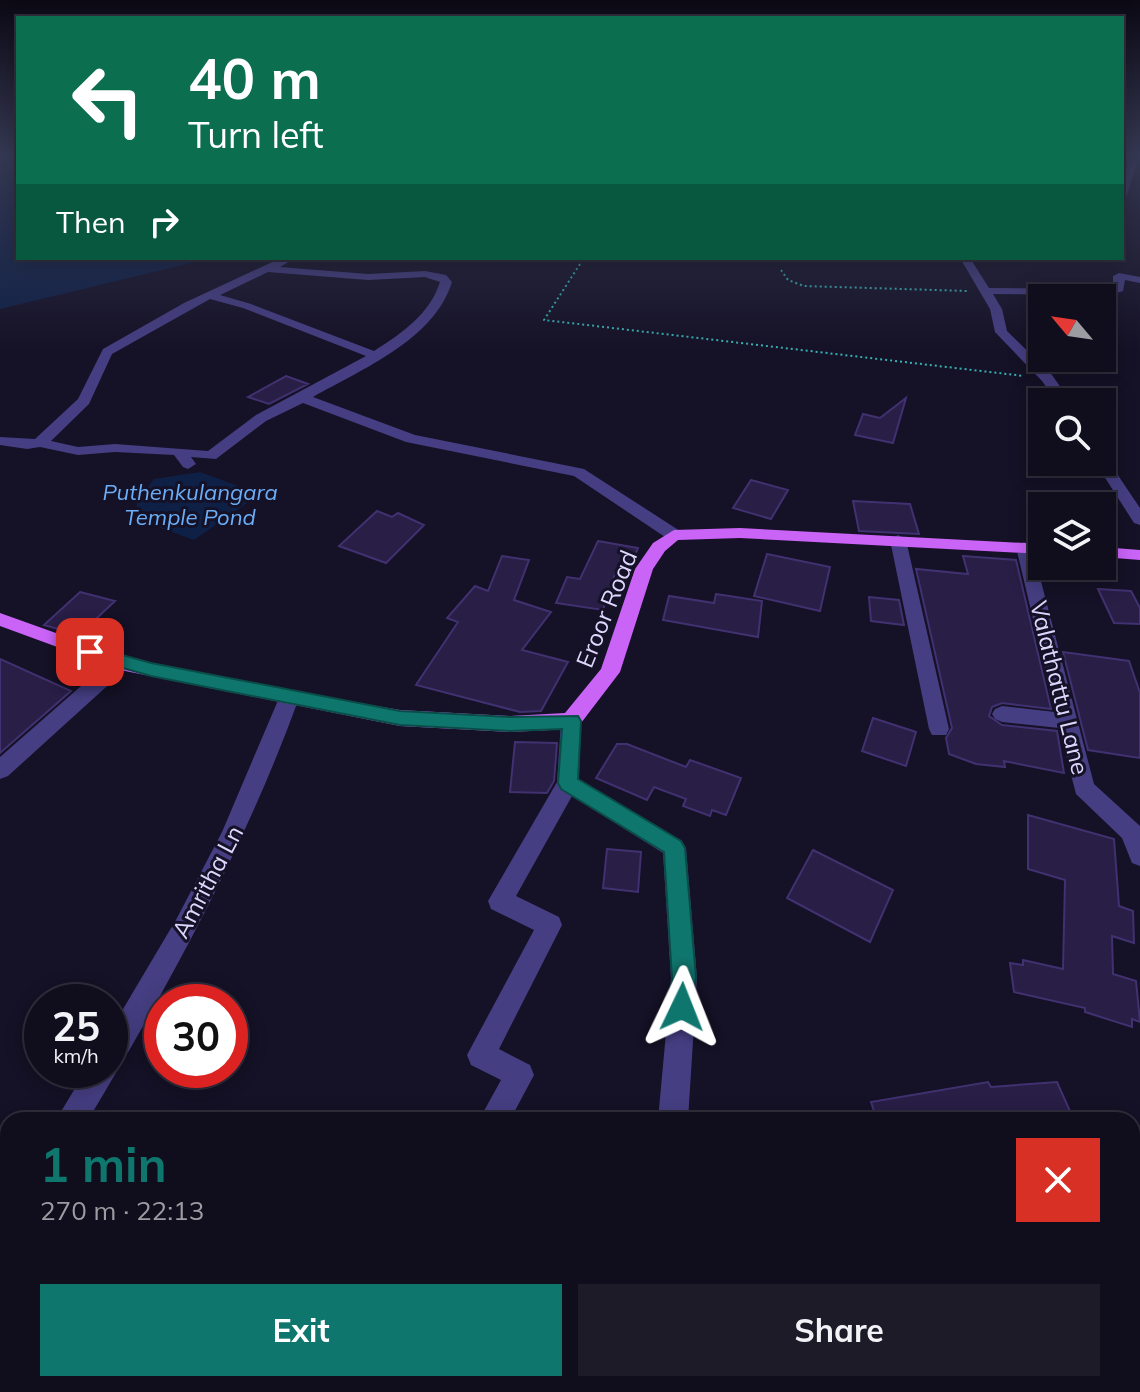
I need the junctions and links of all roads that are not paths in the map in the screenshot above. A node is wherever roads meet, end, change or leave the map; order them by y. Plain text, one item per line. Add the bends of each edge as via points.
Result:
1 (286, 260) edge
2 (966, 260) edge
3 (267, 269) junction
4 (1140, 280) edge
5 (986, 291) junction
6 (208, 295) junction
7 (374, 355) junction
8 (1054, 388) edge
9 (302, 398) junction
10 (0, 441) edge
11 (40, 443) junction
12 (178, 451) junction
13 (188, 464) dead end
14 (1111, 476) edge
15 (1140, 520) edge
16 (674, 535) junction
17 (898, 540) junction
18 (1028, 548) edge
19 (1116, 553) edge
20 (1140, 555) edge
21 (1039, 580) edge
22 (0, 619) edge
23 (120, 663) junction
24 (282, 697) junction
25 (1002, 714) dead end
26 (571, 721) junction
27 (1067, 721) junction
28 (939, 729) dead end
29 (0, 770) edge
30 (568, 783) junction
31 (1140, 856) edge
32 (128, 1027) edge
33 (91, 1088) edge
34 (76, 1112) edge
35 (499, 1112) edge
36 (674, 1112) edge

1 - 3 street
2 - 5 street
3 - 6 street
3 - 7 street via 442,277 445,298 430,316
4 - 5 street via 1119,272 1119,289 1110,292
5 - 8 street via 1001,332
6 - 7 street
6 - 11 street via 107,352 84,401
7 - 9 street
9 - 12 street via 261,418 211,456
9 - 16 street via 411,439 579,472
10 - 11 street
11 - 12 street via 78,451
12 - 13 street
14 - 15 street
16 - 17 main road
16 - 26 main road, Eroor Road via 644,569 610,672
17 - 18 main road
17 - 28 street
19 - 20 main road
21 - 27 street, Valathattu Lane
22 - 23 main road
23 - 24 main road
23 - 29 street
24 - 26 main road via 400,718 510,724
24 - 32 street, Amritha Ln via 248,807
25 - 27 street
26 - 30 street
27 - 31 street, Valathattu Lane via 1084,788 1132,833
30 - 35 street via 500,901 550,925 481,1055 520,1075
30 - 36 street via 674,848 684,978
33 - 34 street

